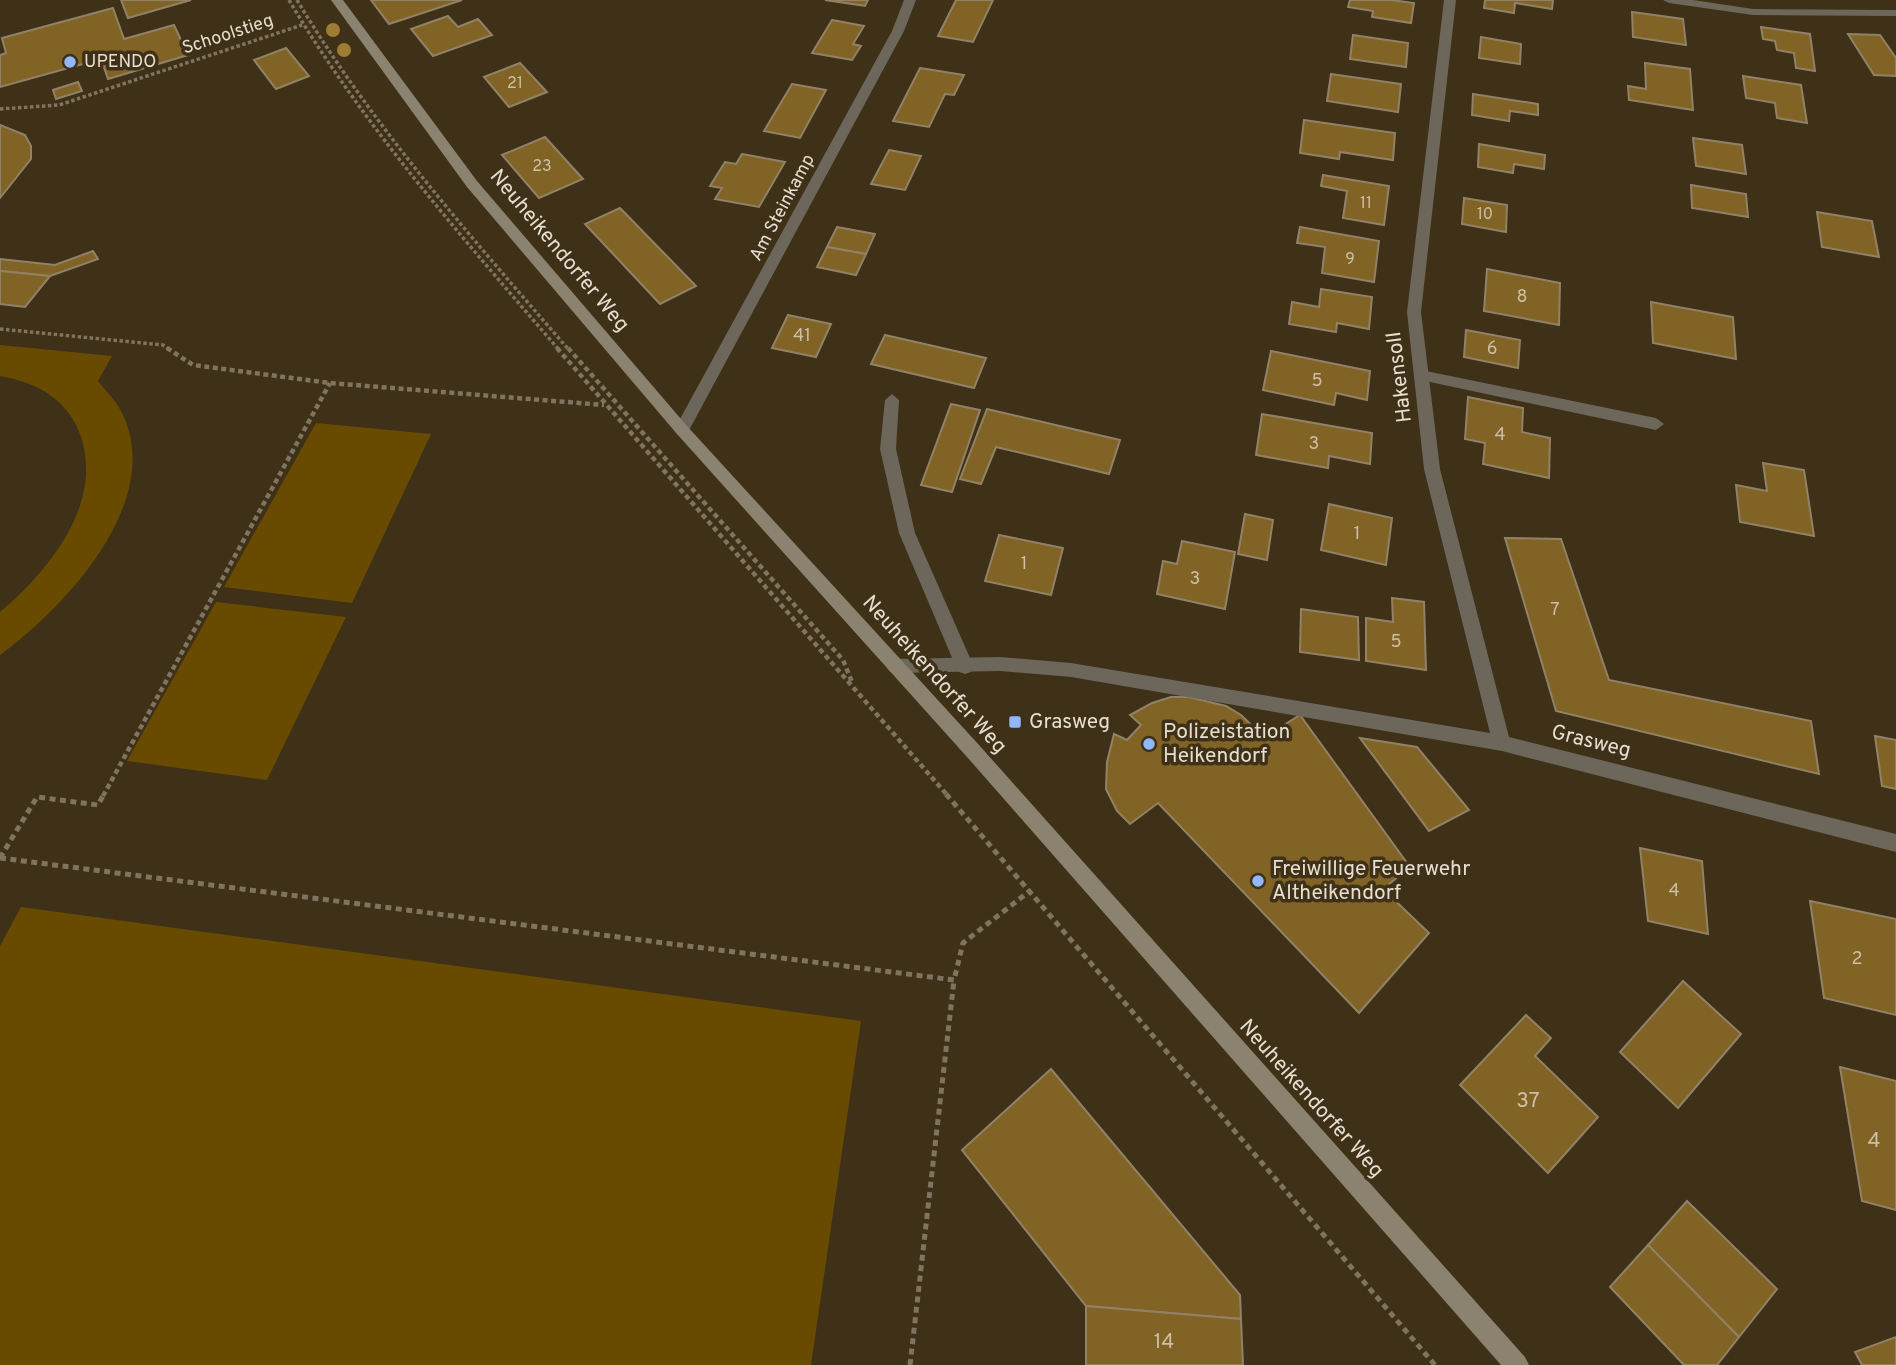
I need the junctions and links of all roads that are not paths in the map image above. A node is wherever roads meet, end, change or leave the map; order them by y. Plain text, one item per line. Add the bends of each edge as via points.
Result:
1 (337, 0) edge
2 (911, 0) edge
3 (1450, 0) edge
4 (1669, 0) edge
5 (1896, 13) edge
6 (1421, 375) junction
7 (892, 400) dead end
8 (1656, 424) dead end
9 (682, 430) junction
10 (895, 666) junction
11 (965, 667) junction
12 (1502, 743) junction
13 (1896, 843) edge
14 (1517, 1365) edge

1 - 9 street, Neuheikendorfer Weg via 472,184
2 - 9 street, Am Steinkamp
3 - 6 street, Hakensoll via 1414,304
4 - 5 street via 1754,12
6 - 8 street
6 - 12 street, Hakensoll via 1432,469
7 - 11 street via 888,449 908,533
9 - 10 street, Neuheikendorfer Weg
10 - 11 street, Grasweg
10 - 14 street, Neuheikendorfer Weg
11 - 12 street, Grasweg via 1000,664 1071,670
12 - 13 street, Grasweg

